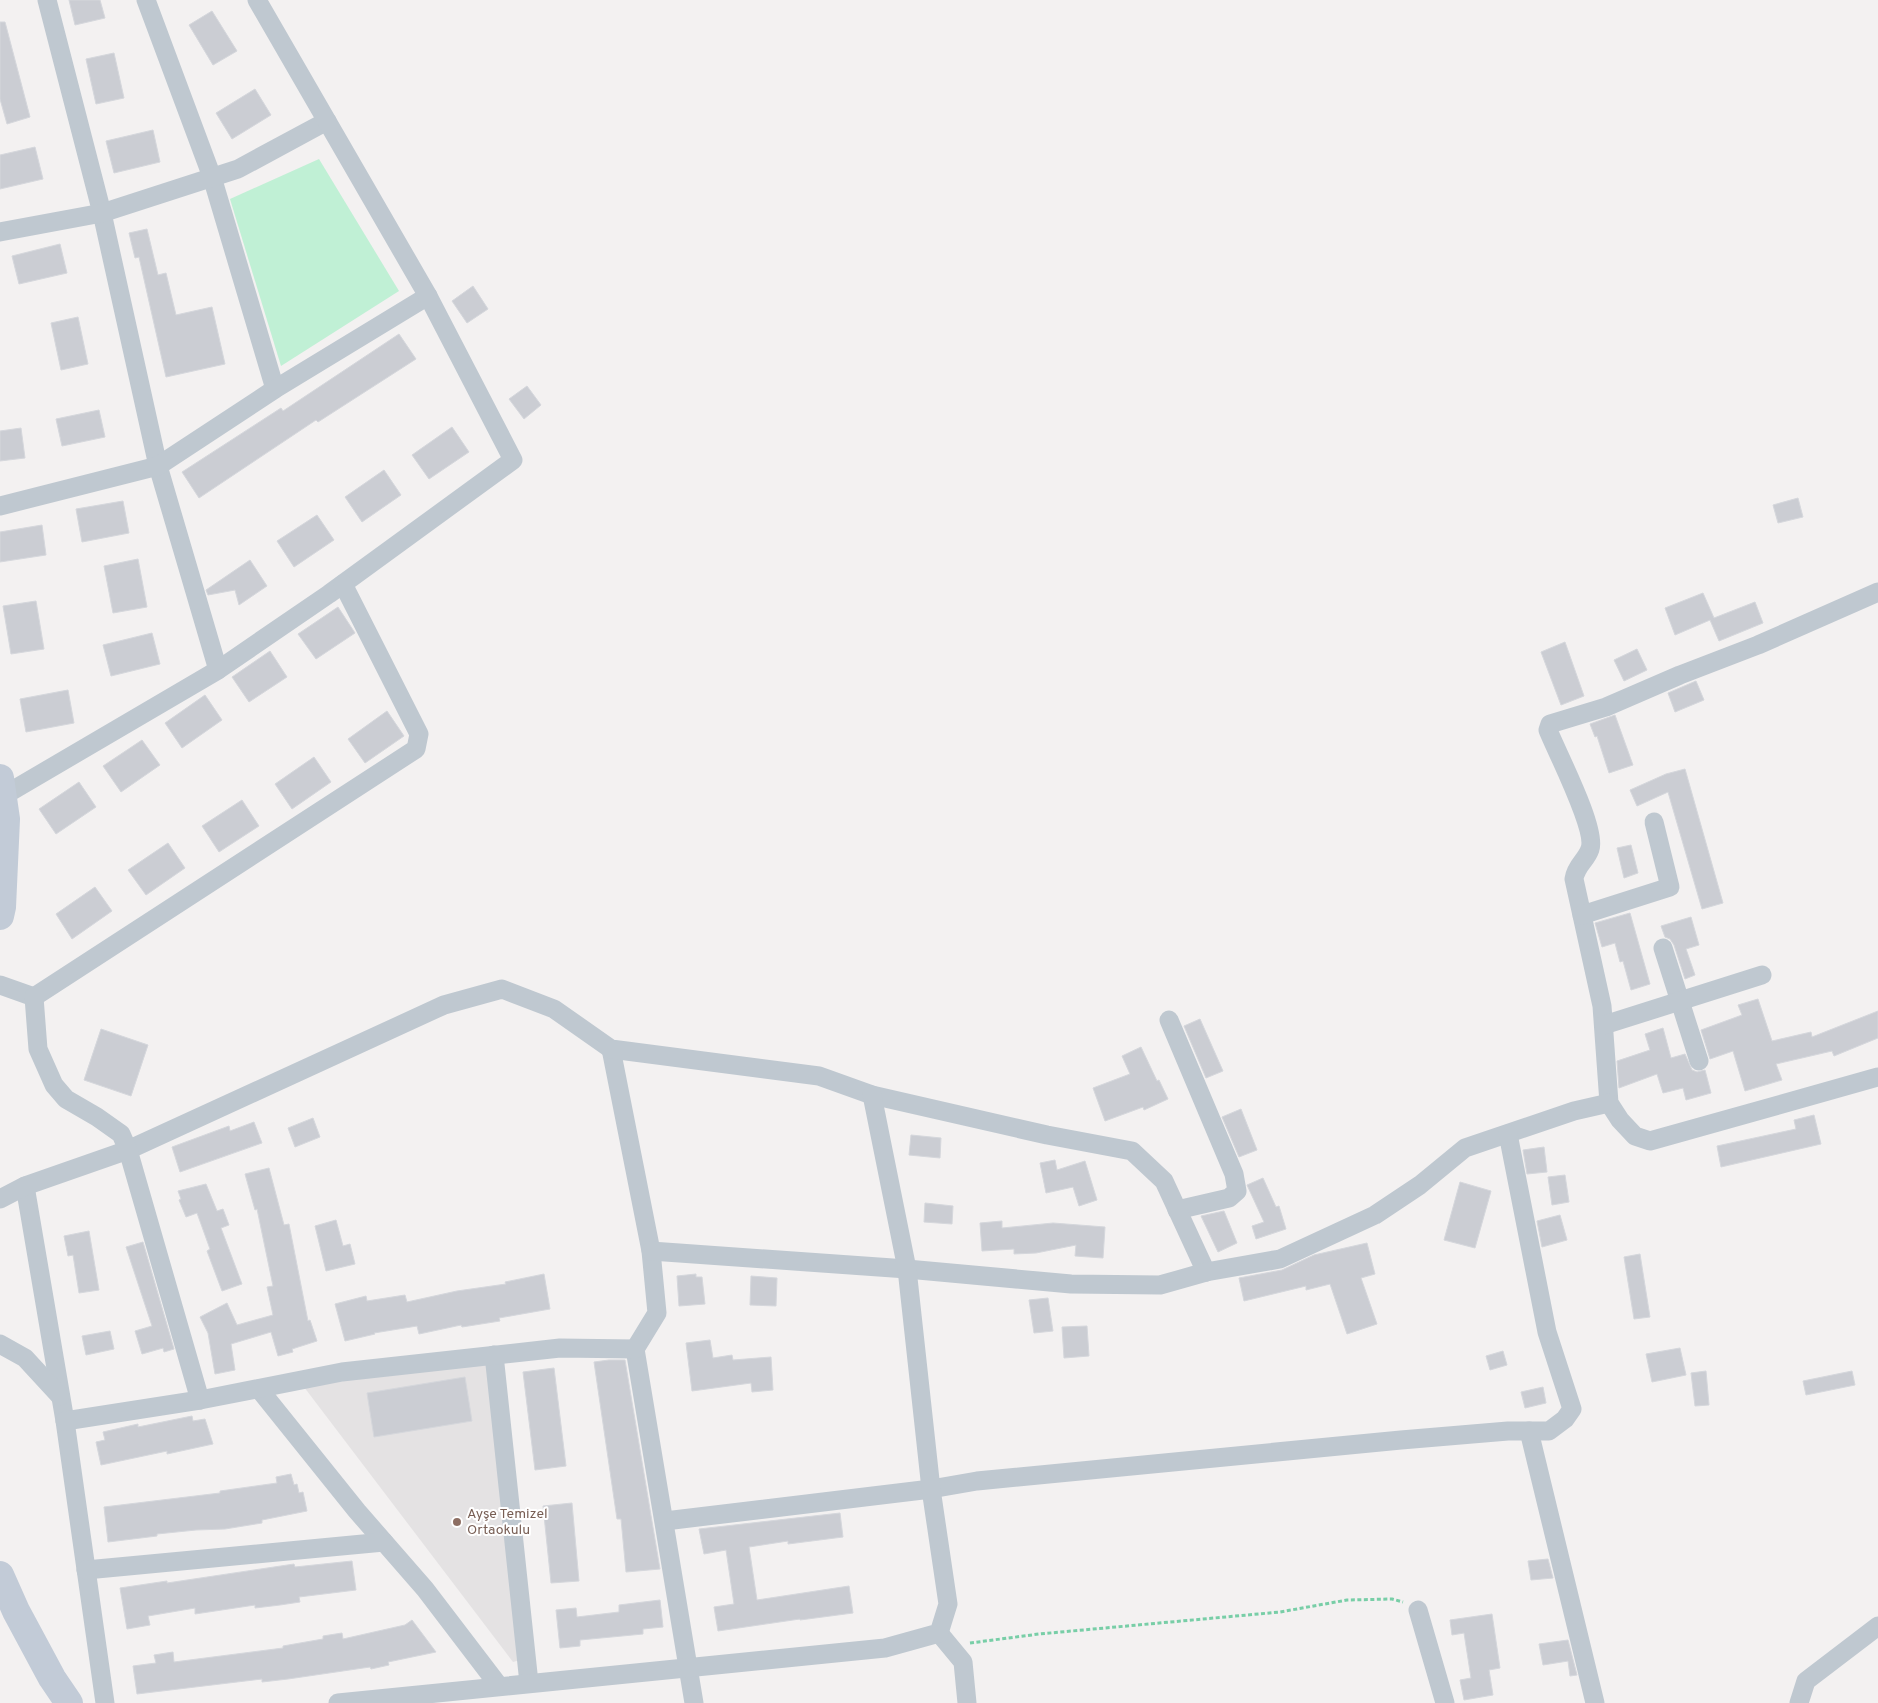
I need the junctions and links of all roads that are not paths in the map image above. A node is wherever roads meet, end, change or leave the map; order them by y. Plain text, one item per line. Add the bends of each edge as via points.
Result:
1 (47, 0) edge
2 (146, 0) edge
3 (257, 0) edge
4 (327, 122) junction
5 (212, 177) junction
6 (102, 213) junction
7 (0, 232) edge
8 (428, 296) junction
9 (275, 389) junction
10 (158, 466) junction
11 (0, 506) edge
12 (343, 584) junction
13 (1878, 592) edge
14 (218, 670) junction
15 (2, 787) edge
16 (1654, 822) dead end
17 (1582, 915) junction
18 (0, 916) edge
19 (1663, 948) dead end
20 (1762, 976) dead end
21 (0, 985) edge
22 (34, 997) junction
23 (1680, 1001) junction
24 (1169, 1020) dead end
25 (1604, 1025) junction
26 (611, 1049) junction
27 (1698, 1061) dead end
28 (1878, 1077) edge
29 (872, 1095) junction
30 (1609, 1103) junction
31 (1508, 1134) junction
32 (128, 1150) junction
33 (25, 1186) junction
34 (0, 1199) edge
35 (1178, 1210) junction
36 (651, 1251) junction
37 (908, 1269) junction
38 (1206, 1272) junction
39 (0, 1344) edge
40 (635, 1349) junction
41 (494, 1355) junction
42 (259, 1389) junction
43 (60, 1396) junction
44 (200, 1400) junction
45 (65, 1420) junction
46 (1528, 1431) junction
47 (931, 1489) junction
48 (664, 1521) junction
49 (384, 1542) junction
50 (86, 1570) junction
51 (0, 1575) edge
52 (1418, 1610) road end
53 (1878, 1626) edge
54 (939, 1633) junction
55 (690, 1668) junction
56 (529, 1683) junction
57 (499, 1686) junction
58 (50, 1691) edge
59 (69, 1703) edge
60 (105, 1703) edge
61 (338, 1703) edge
62 (694, 1703) edge
63 (968, 1703) edge
64 (1445, 1703) edge
65 (1594, 1703) edge
66 (1799, 1703) edge

1 - 6 street
2 - 5 street
3 - 4 street
4 - 5 street via 238,169
4 - 8 street
5 - 6 street
5 - 9 street
6 - 7 street
6 - 10 street
8 - 9 street
8 - 12 street via 513,460
9 - 10 street
10 - 11 street
10 - 14 street
12 - 14 street
12 - 22 street via 419,734 416,749
13 - 17 street via 1606,707 1550,724 1548,730 1588,823 1591,840 1590,850 1576,870 1574,880
14 - 15 street
15 - 18 street via 6,819
16 - 17 street via 1670,887
17 - 25 street
19 - 23 street
20 - 23 street
21 - 22 street
22 - 32 street via 38,1049 54,1085 66,1099 121,1134
23 - 25 street
23 - 27 street
24 - 35 street via 1234,1174 1237,1191 1229,1198
25 - 30 street
26 - 29 street via 819,1076
26 - 32 street via 554,1009 502,989 444,1006
26 - 36 street
28 - 30 street via 1650,1141 1635,1136
29 - 35 street via 1132,1151 1164,1182
29 - 37 street
30 - 31 street via 1574,1111
31 - 38 street via 1465,1148 1420,1185 1375,1215 1325,1239 1280,1259
31 - 46 street via 1546,1332 1572,1409 1549,1431
32 - 33 street
32 - 44 street
33 - 34 street
33 - 43 street
35 - 38 street
36 - 37 street
36 - 40 street via 657,1313
37 - 38 street via 1080,1284 1160,1285
37 - 47 street
39 - 43 street via 25,1358
40 - 41 street via 560,1348
40 - 48 street
41 - 42 street via 342,1372
41 - 56 street
42 - 44 street
42 - 49 street
43 - 45 street
44 - 45 street
45 - 50 street
46 - 47 street via 1046,1474
46 - 65 street
47 - 48 street
47 - 54 street via 948,1604
48 - 55 street
49 - 50 street
49 - 57 street
50 - 60 street
51 - 58 street
52 - 64 street
53 - 66 street via 1806,1681
54 - 55 street via 885,1648
54 - 63 street via 963,1662
55 - 56 street
55 - 62 street
56 - 57 street
57 - 61 street
58 - 59 street

